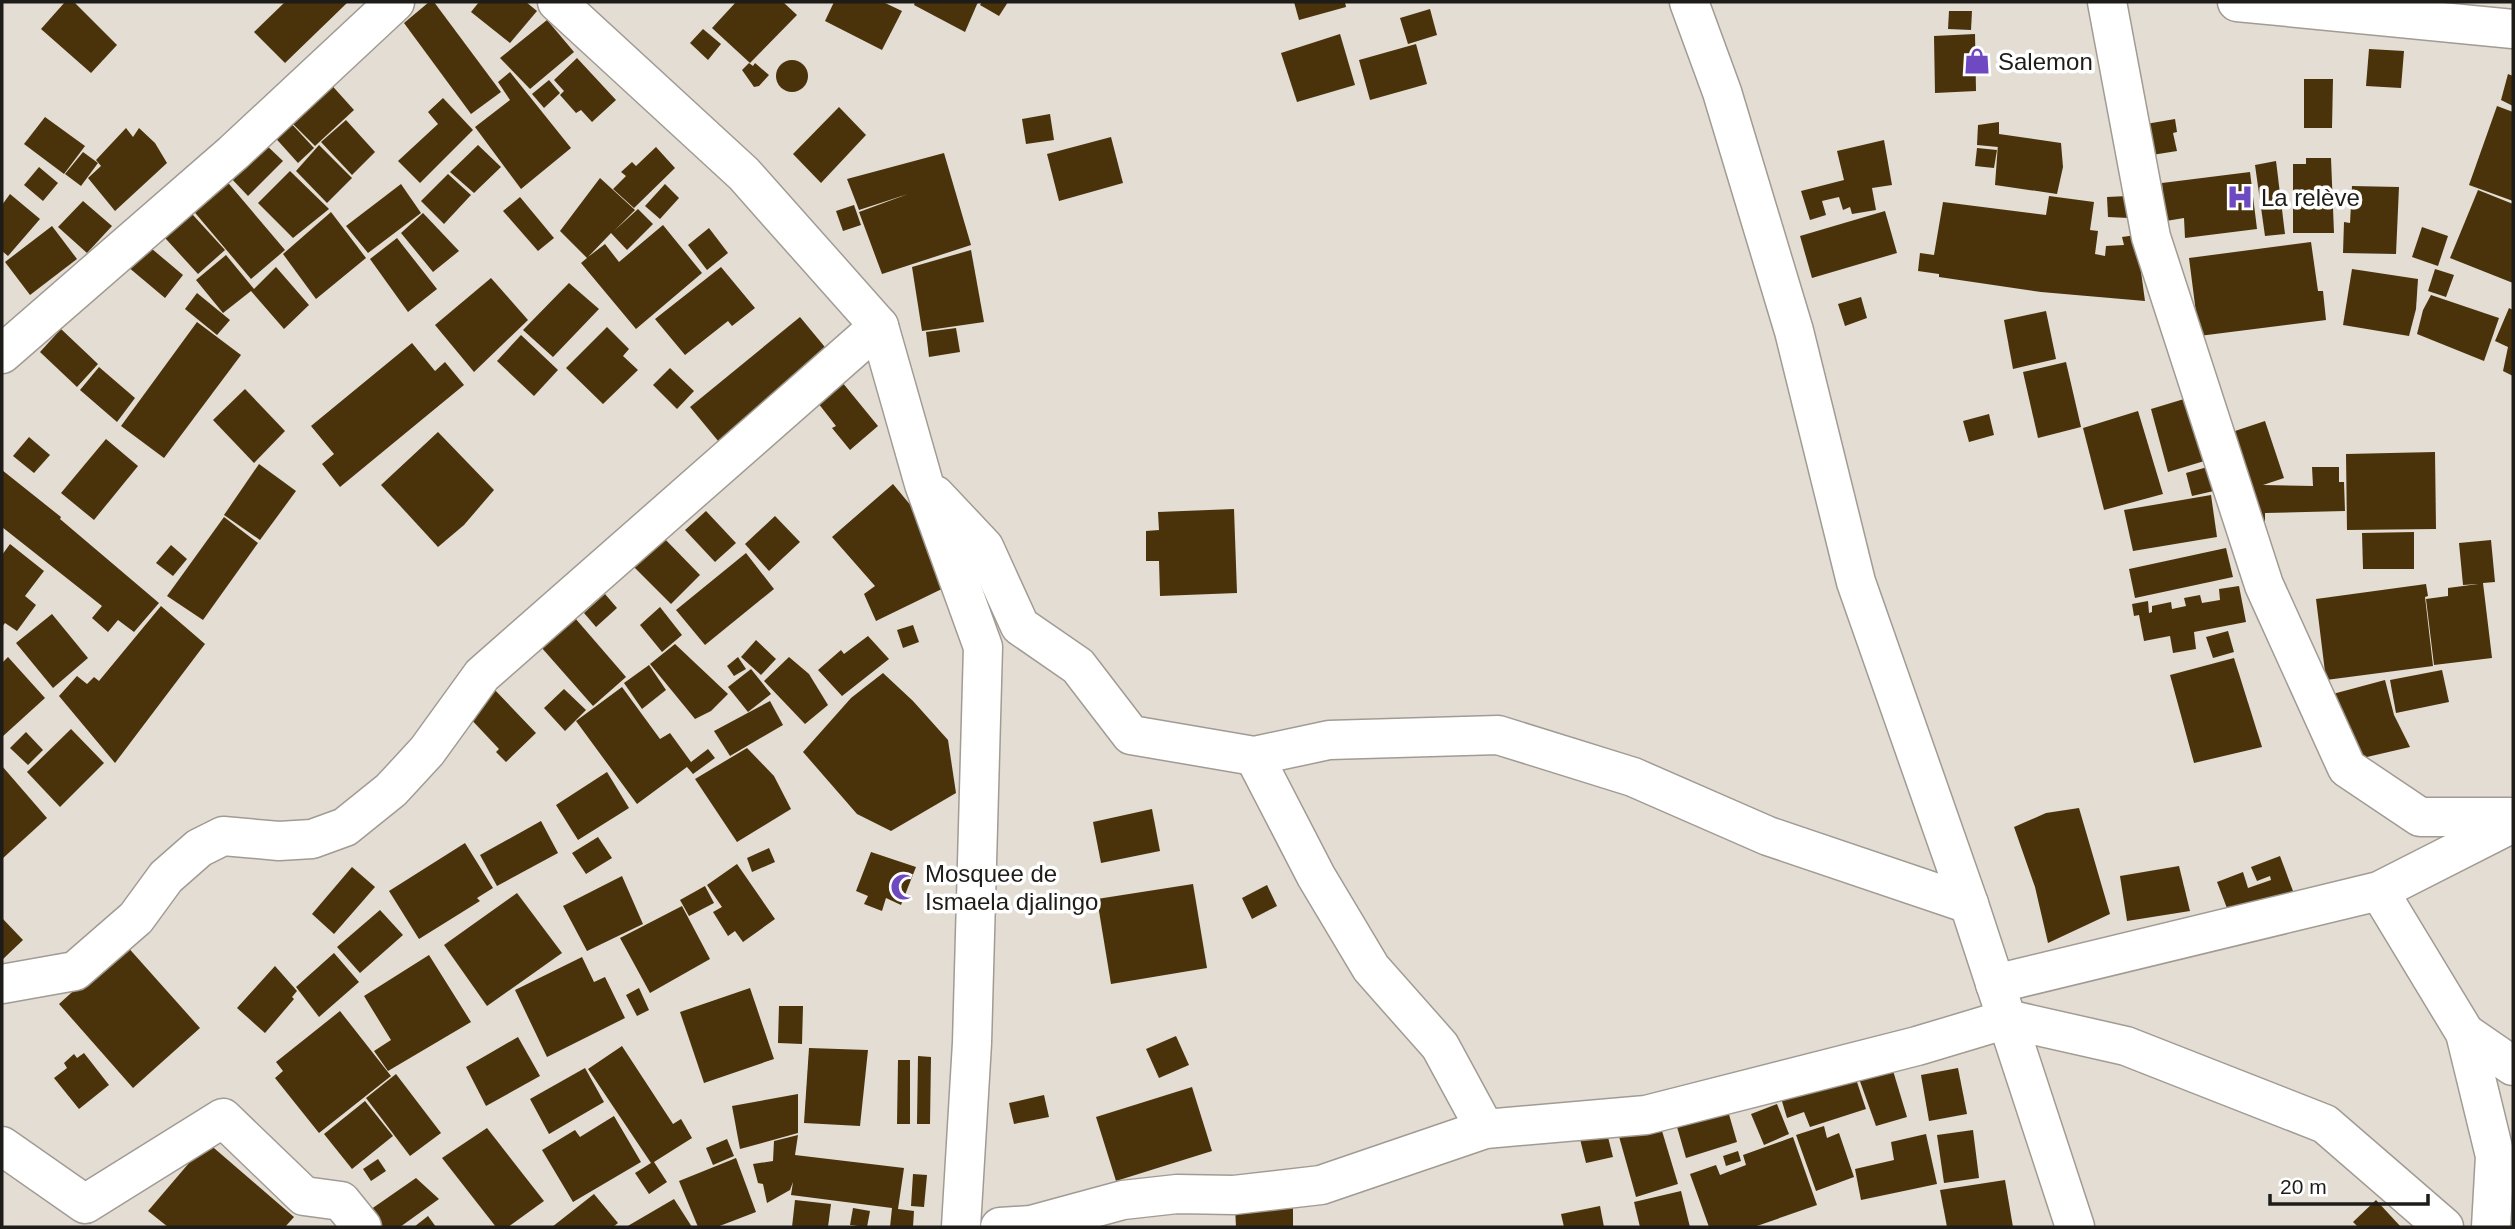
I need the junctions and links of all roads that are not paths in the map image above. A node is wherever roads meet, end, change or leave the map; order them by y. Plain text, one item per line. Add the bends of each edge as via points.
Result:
1 (395, 2) edge
2 (557, 2) edge
3 (1689, 2) edge
4 (2107, 2) edge
5 (2237, 2) edge
6 (2513, 29) edge
7 (879, 326) junction
8 (2, 354) edge
9 (924, 484) junction
10 (1254, 756) junction
11 (2513, 817) edge
12 (2513, 823) edge
13 (2379, 891) junction
14 (1969, 904) junction
15 (2, 984) edge
16 (2001, 1001) junction
17 (2465, 1033) junction
18 (2513, 1066) edge
19 (1485, 1129) junction
20 (2, 1146) edge
21 (362, 1227) edge
22 (961, 1227) edge
23 (1000, 1227) edge
24 (2075, 1227) edge
25 (2444, 1227) edge
26 (2491, 1227) edge

1 - 8 street via 233,153
2 - 7 street via 744,174
3 - 14 street via 1722,93 1794,331 1856,582
4 - 11 street via 2151,237 2264,585 2347,768 2420,817
5 - 6 street
7 - 9 street
7 - 15 street via 482,675 427,751 345,827 301,839 223,836 199,848 166,877 136,918 75,971
9 - 10 street via 984,547 1020,626 1078,666 1131,736
9 - 22 street via 983,647 972,1043
10 - 14 street via 1329,740 1498,735 1633,777 1768,836
10 - 19 street via 1316,876 1371,968 1440,1045
12 - 13 street
13 - 16 street
13 - 17 street
14 - 16 street
16 - 19 street via 1917,1046 1646,1115
16 - 24 street
16 - 25 street via 2325,1124
17 - 18 street
17 - 26 street via 2495,1156
19 - 23 street via 1321,1185 1123,1200 1031,1224
20 - 21 street via 85,1204 223,1118 304,1196 341,1201

